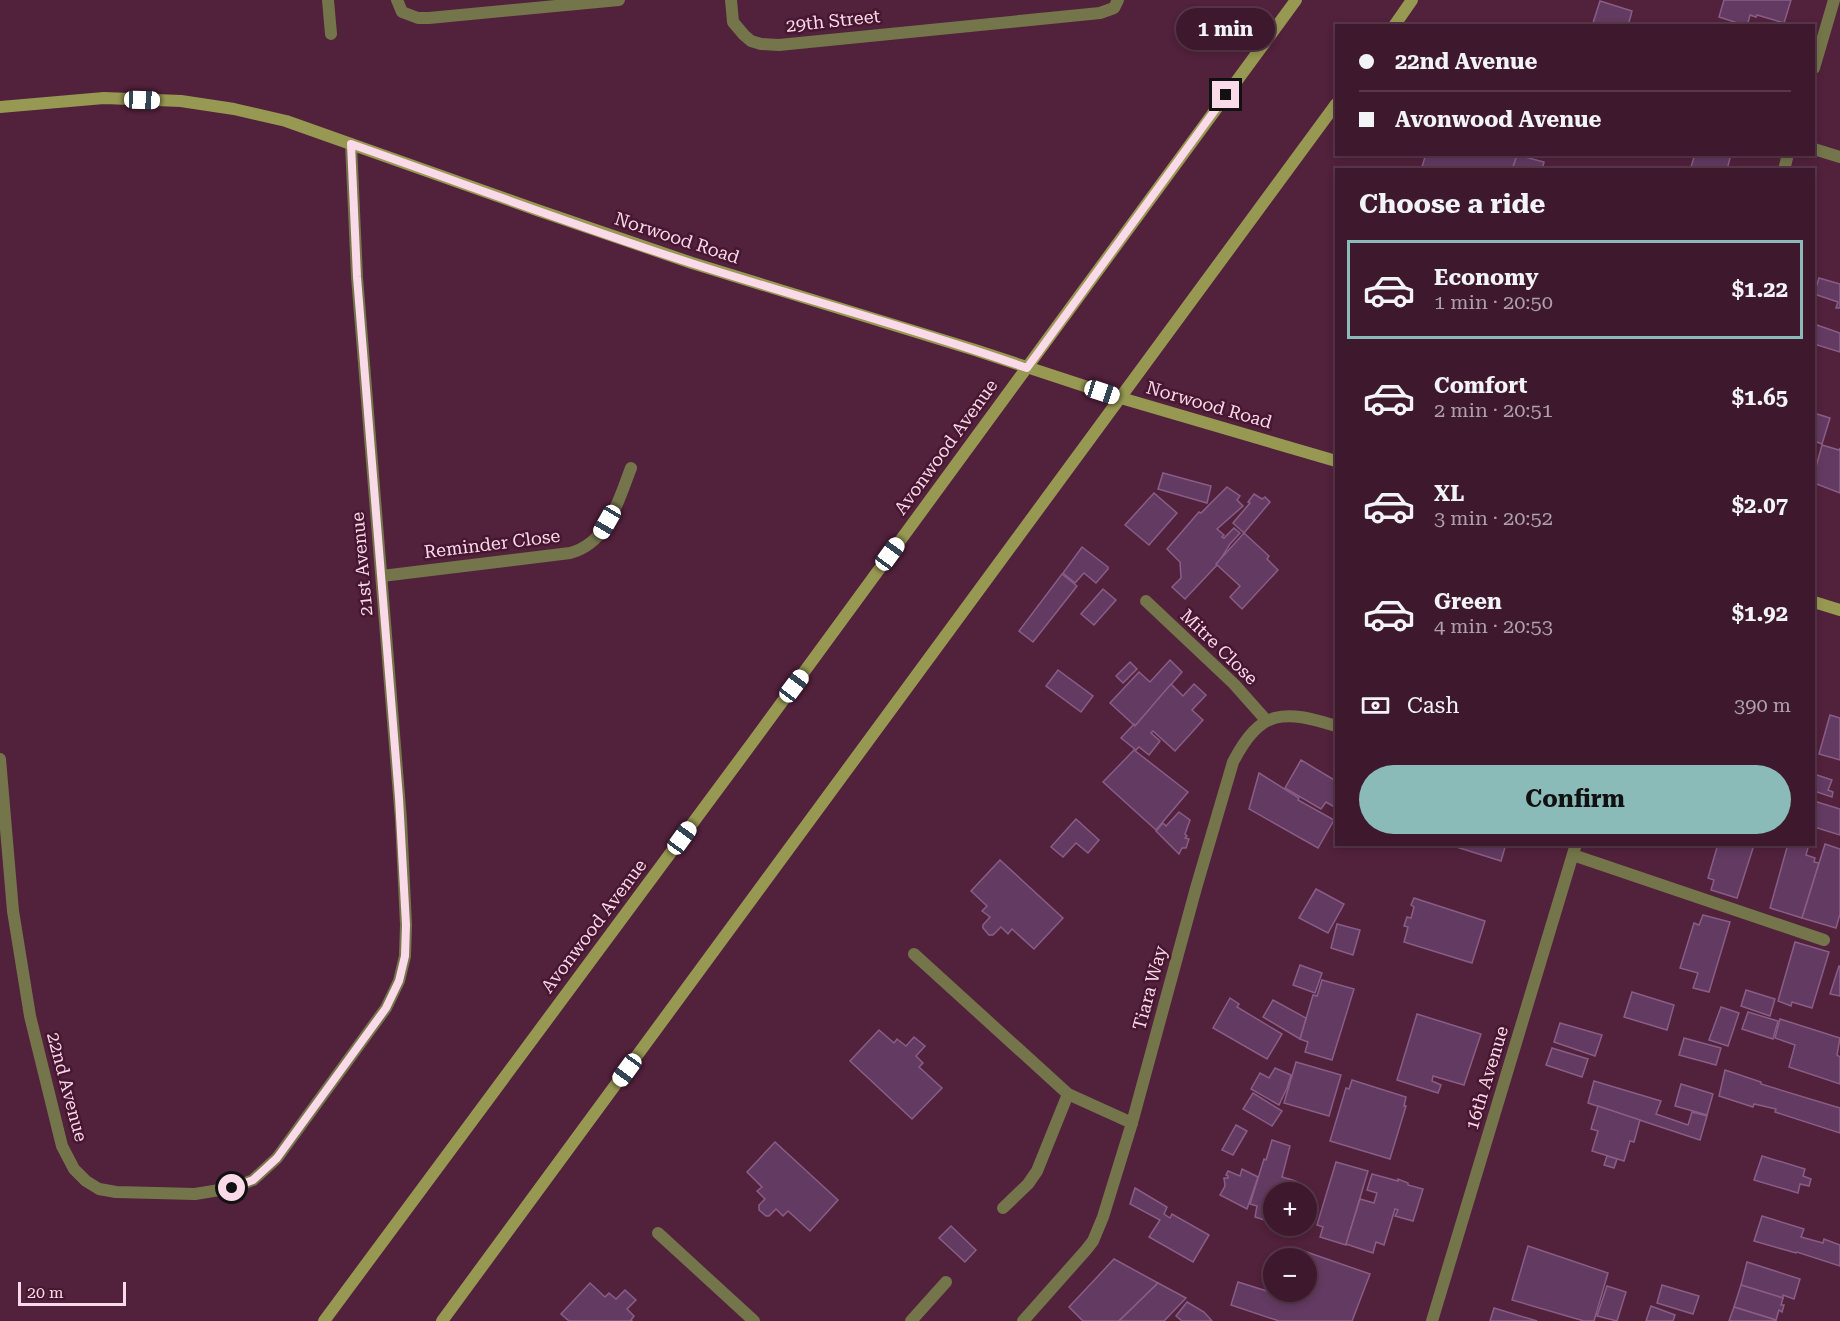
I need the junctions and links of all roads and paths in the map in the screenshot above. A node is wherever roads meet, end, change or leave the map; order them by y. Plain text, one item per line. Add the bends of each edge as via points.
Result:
1 (328, 0) edge
2 (398, 0) edge
3 (619, 0) edge
4 (731, 0) edge
5 (1118, 0) edge
6 (1296, 0) edge
7 (1412, 0) edge
8 (1834, 0) edge
9 (1395, 24) edge
10 (331, 34) dead end
11 (1815, 65) edge
12 (1335, 105) edge
13 (0, 107) edge
14 (351, 144) junction
15 (1815, 149) edge
16 (1840, 157) edge
17 (1027, 368) junction
18 (1121, 398) junction
19 (1335, 461) edge
20 (631, 468) dead end
21 (381, 576) junction
22 (1146, 601) dead end
23 (1815, 602) edge
24 (1840, 610) edge
25 (1266, 720) junction
26 (1335, 726) edge
27 (0, 759) edge
28 (1574, 850) edge
29 (1824, 940) dead end
30 (914, 954) dead end
31 (399, 981) joint
32 (1068, 1094) junction
33 (1132, 1123) junction
34 (1003, 1208) dead end
35 (658, 1233) dead end
36 (946, 1282) dead end
37 (324, 1321) edge
38 (442, 1321) edge
39 (754, 1321) edge
40 (911, 1321) edge
41 (1023, 1321) edge
42 (1432, 1321) edge

1 - 10 street
2 - 3 street via 402,12 418,18
4 - 5 street, 29th Street via 733,22 751,41 779,45 1100,13 1114,8
6 - 17 main road, Avonwood Avenue
7 - 9 main road
8 - 11 street
12 - 18 main road
13 - 14 main road, Norwood Road via 104,98 181,101 286,121
14 - 17 main road, Norwood Road via 692,263
14 - 21 street, 21st Avenue via 357,277
15 - 16 street
17 - 18 main road, Norwood Road
17 - 37 main road, Avonwood Avenue
18 - 19 main road, Norwood Road
18 - 38 main road
20 - 21 street, Reminder Close via 615,510 600,535 582,550
21 - 31 street, 21st Avenue via 406,925
22 - 25 street, Mitre Close via 1234,684
23 - 24 main road
25 - 26 street via 1293,717
25 - 33 street, Tiara Way via 1242,745 1233,762
27 - 31 street, 22nd Avenue via 13,911 30,1017 62,1146 74,1169 99,1189 195,1194 253,1180 291,1139 386,1008
28 - 29 street
28 - 42 street, 16th Avenue
30 - 32 street
32 - 33 street
32 - 34 street via 1037,1171
33 - 41 street, Tiara Way via 1093,1240
35 - 39 street
36 - 40 street

